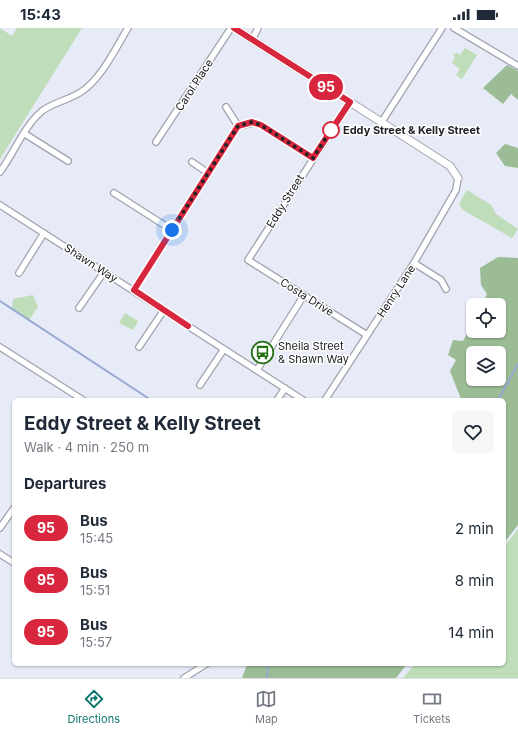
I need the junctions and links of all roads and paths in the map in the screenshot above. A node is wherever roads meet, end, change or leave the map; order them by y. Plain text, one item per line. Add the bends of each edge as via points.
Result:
1 (128, 28) edge
2 (232, 28) edge
3 (258, 28) edge
4 (442, 28) edge
5 (454, 28) edge
6 (252, 40) junction
7 (518, 66) edge
8 (350, 102) junction
9 (226, 107) dead end
10 (381, 123) junction
11 (238, 126) junction
12 (25, 134) junction
13 (156, 142) dead end
14 (313, 158) junction
15 (68, 161) dead end
16 (192, 162) dead end
17 (0, 172) edge
18 (208, 173) junction
19 (458, 178) joint
20 (114, 193) dead end
21 (0, 205) edge
22 (172, 230) junction
23 (44, 233) junction
24 (248, 260) joint
25 (414, 263) junction
26 (104, 272) junction
27 (19, 273) dead end
28 (446, 289) dead end
29 (134, 290) junction
30 (304, 295) junction
31 (79, 308) dead end
32 (164, 310) junction
33 (367, 336) junction
34 (0, 347) edge
35 (139, 347) dead end
36 (224, 349) junction
37 (257, 370) junction
38 (200, 385) dead end
39 (285, 388) junction
40 (81, 398) edge
41 (278, 398) edge
42 (300, 398) edge
43 (326, 398) edge
44 (12, 511) edge
45 (0, 528) edge
46 (1, 554) edge
47 (12, 562) edge
48 (203, 666) edge
49 (184, 678) edge

1 - 12 street via 95,79 80,93 42,111
2 - 6 street
2 - 13 street, Carol Place
3 - 6 street
4 - 10 street
5 - 7 street
6 - 8 street
8 - 10 street
8 - 14 street, Eddy Street
9 - 11 street
10 - 19 street via 450,166
11 - 14 street via 252,122 261,125
11 - 18 street
12 - 15 street
12 - 17 street
14 - 24 street, Eddy Street
16 - 18 street
18 - 22 street
19 - 25 street, Henry Lane via 456,190
20 - 22 street
21 - 23 street, Shawn Way
22 - 29 street
23 - 26 street, Shawn Way
23 - 27 street
24 - 30 street, Costa Drive
25 - 28 street via 441,280
25 - 33 street, Henry Lane
26 - 29 street, Shawn Way
26 - 31 street
29 - 32 street, Shawn Way
30 - 33 street, Costa Drive
30 - 37 street
32 - 35 street
32 - 36 street, Shawn Way
33 - 43 street, Henry Lane
34 - 40 street
36 - 37 street, Shawn Way
36 - 38 street
37 - 39 street, Shawn Way
39 - 41 street
39 - 42 street, Shawn Way
44 - 45 street
46 - 47 street
48 - 49 street

